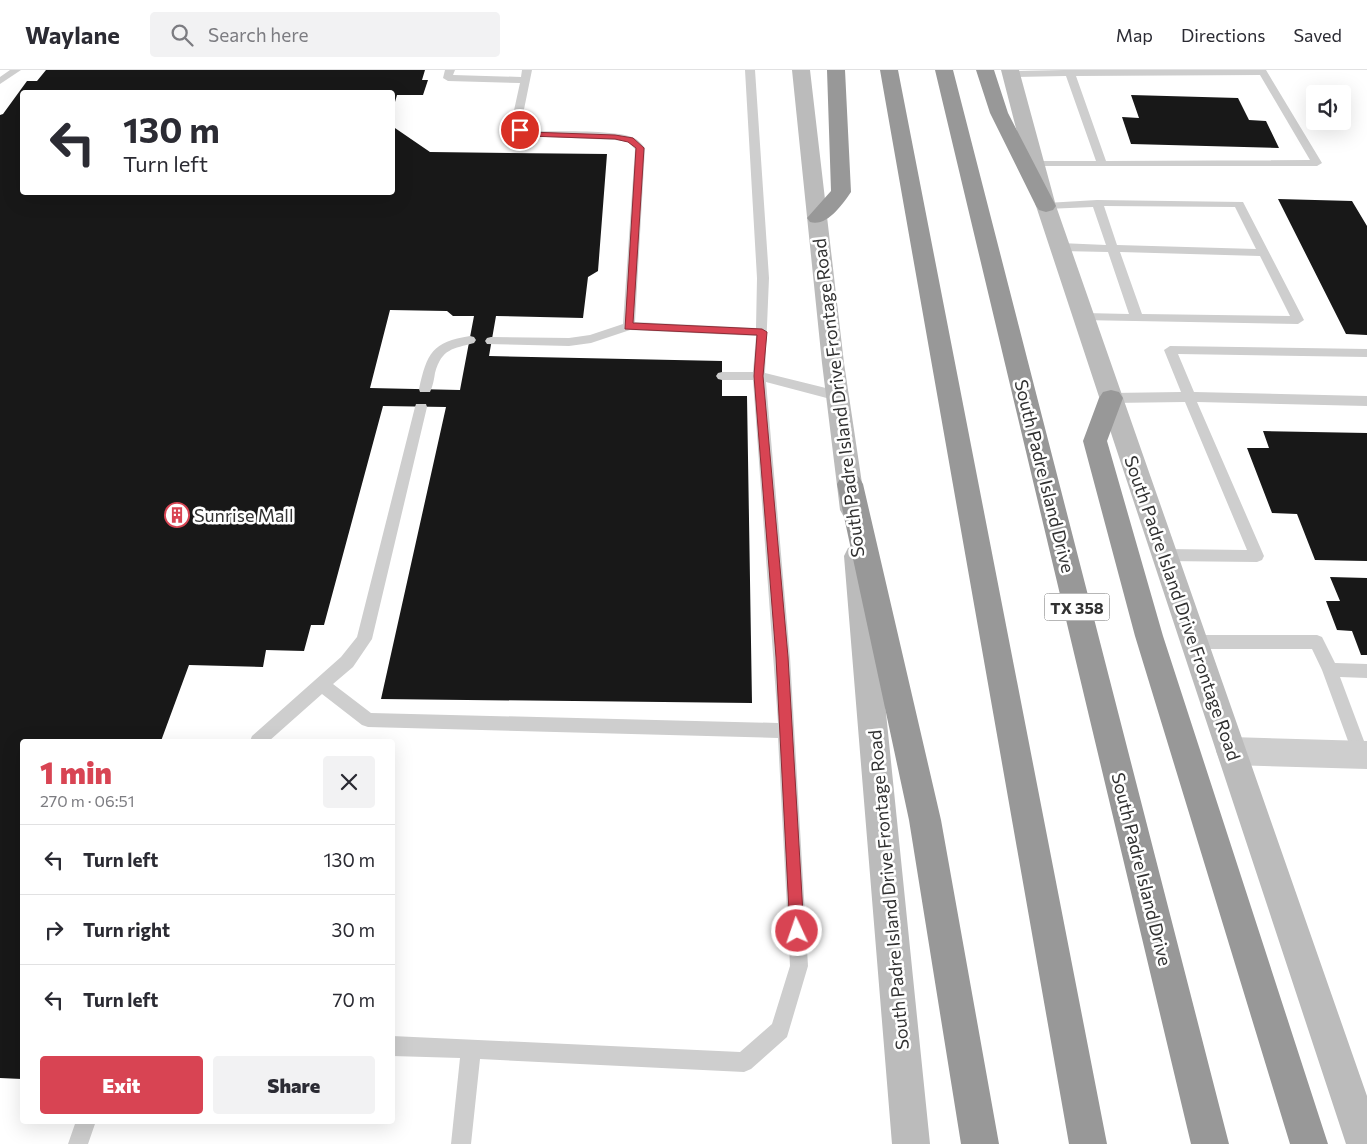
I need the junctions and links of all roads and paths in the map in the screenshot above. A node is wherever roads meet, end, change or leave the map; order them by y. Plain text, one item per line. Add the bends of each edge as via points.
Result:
1 (16, 70) edge
2 (450, 70) edge
3 (801, 70) edge
4 (836, 70) edge
5 (889, 70) edge
6 (944, 70) edge
7 (985, 70) edge
8 (1262, 71) edge
9 (752, 72) edge
10 (1010, 72) edge
11 (1069, 72) edge
12 (526, 75) edge
13 (0, 81) edge
14 (1035, 164) junction
15 (1102, 164) junction
16 (1097, 204) junction
17 (1046, 206) junction
18 (817, 218) junction
19 (1060, 247) junction
20 (1113, 248) junction
21 (1264, 253) junction
22 (1084, 317) junction
23 (1137, 318) junction
24 (628, 326) junction
25 (762, 332) junction
26 (470, 340) dead end
27 (491, 341) dead end
28 (1367, 353) edge
29 (722, 376) dead end
30 (758, 376) junction
31 (425, 389) dead end
32 (838, 396) junction
33 (1189, 397) junction
34 (1111, 398) junction
35 (1367, 401) edge
36 (421, 407) dead end
37 (850, 484) junction
38 (1164, 555) junction
39 (1194, 642) junction
40 (1330, 670) junction
41 (1367, 671) edge
42 (322, 685) junction
43 (785, 731) junction
44 (260, 739) edge
45 (1231, 751) junction
46 (1364, 755) edge
47 (395, 1046) edge
48 (471, 1049) junction
49 (85, 1124) edge
50 (78, 1144) edge
51 (461, 1144) edge
52 (911, 1144) edge
53 (980, 1144) edge
54 (1088, 1144) edge
55 (1210, 1144) edge
56 (1309, 1144) edge
57 (1365, 1144) edge

1 - 13 lane
2 - 12 lane via 448,78
3 - 18 main road, South Padre Island Drive Frontage Road
4 - 18 highway via 841,192
5 - 54 highway
6 - 55 highway, South Padre Island Drive / TX 358
7 - 17 highway via 999,114
8 - 11 lane
8 - 15 lane via 1317,163
9 - 25 lane via 763,278
10 - 11 lane
10 - 14 main road, South Padre Island Drive Frontage Road
11 - 15 lane
12 - 24 lane via 516,124 520,130 528,134 615,137 631,140 640,148
14 - 15 lane
14 - 17 main road, South Padre Island Drive Frontage Road
16 - 17 lane
16 - 20 lane
16 - 21 lane via 1239,204
17 - 19 main road, South Padre Island Drive Frontage Road
18 - 32 main road, South Padre Island Drive Frontage Road
19 - 20 lane
19 - 22 main road, South Padre Island Drive Frontage Road
20 - 21 lane
20 - 23 lane
21 - 23 lane via 1298,320
22 - 23 lane
22 - 34 main road, South Padre Island Drive Frontage Road
24 - 25 lane
24 - 27 lane via 592,340
25 - 30 lane
26 - 31 lane via 453,342 438,350
28 - 33 lane via 1170,350
29 - 30 lane
30 - 32 lane
30 - 43 lane via 782,657
32 - 37 main road, South Padre Island Drive Frontage Road
33 - 34 lane
33 - 35 lane
33 - 38 lane via 1257,556
34 - 38 main road, South Padre Island Drive Frontage Road
34 - 56 highway via 1094,441 1150,636
36 - 42 lane via 364,639 347,662
37 - 52 main road, South Padre Island Drive Frontage Road
37 - 53 highway via 925,820
38 - 39 main road, South Padre Island Drive Frontage Road
39 - 40 lane via 1317,642
39 - 45 main road, South Padre Island Drive Frontage Road
40 - 41 lane
40 - 46 lane
42 - 43 lane via 368,720
42 - 44 lane
43 - 48 lane via 799,966 780,1030 744,1062
45 - 46 street
45 - 57 main road, South Padre Island Drive Frontage Road
47 - 48 lane
48 - 51 lane
49 - 50 lane

